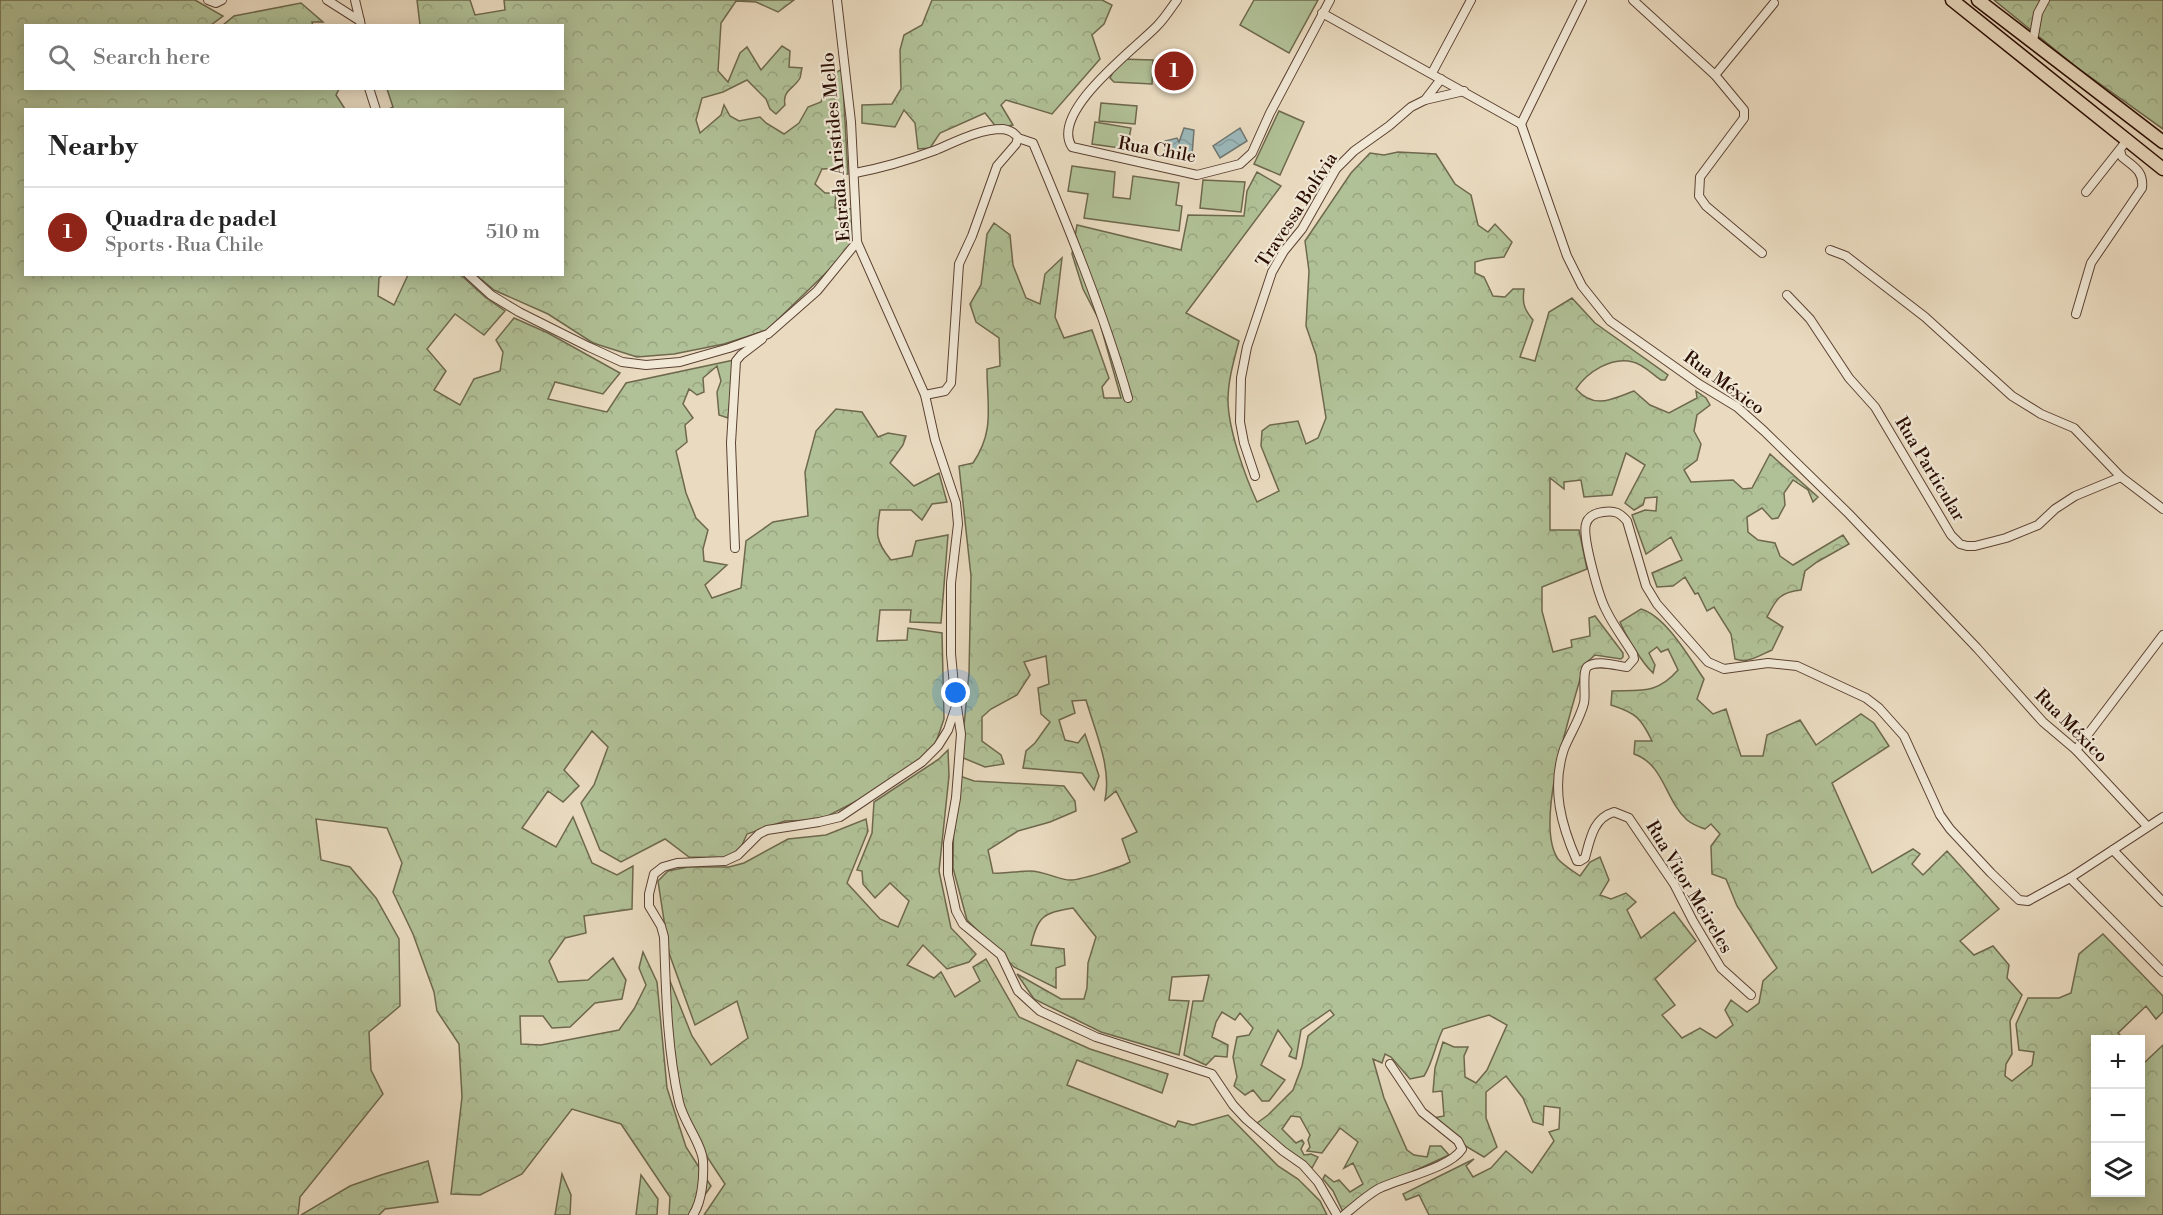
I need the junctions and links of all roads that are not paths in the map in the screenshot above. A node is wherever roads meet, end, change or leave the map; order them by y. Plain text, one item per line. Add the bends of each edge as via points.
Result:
1 (208, 0) edge
2 (222, 0) edge
3 (327, 0) edge
4 (355, 0) edge
5 (837, 0) edge
6 (1177, 0) edge
7 (1330, 0) edge
8 (1471, 0) edge
9 (1582, 0) edge
10 (1633, 0) edge
11 (1953, 0) edge
12 (1978, 0) edge
13 (2045, 0) edge
14 (1774, 3) dead end
15 (1322, 13) junction
16 (360, 23) edge
17 (2033, 41) junction
18 (1432, 73) junction
19 (1715, 75) junction
20 (1441, 79) junction
21 (370, 90) edge
22 (1464, 91) junction
23 (1425, 100) junction
24 (375, 108) edge
25 (1521, 124) junction
26 (1018, 138) junction
27 (2128, 139) junction
28 (2163, 142) edge
29 (2120, 150) junction
30 (2163, 169) edge
31 (855, 173) junction
32 (2086, 192) dead end
33 (857, 242) junction
34 (1830, 250) dead end
35 (1762, 253) dead end
36 (470, 276) edge
37 (1788, 295) dead end
38 (2076, 314) dead end
39 (768, 334) junction
40 (925, 394) junction
41 (1128, 398) dead end
42 (1255, 476) dead end
43 (2121, 477) junction
44 (2163, 509) edge
45 (735, 548) dead end
46 (2163, 635) edge
47 (956, 706) junction
48 (2076, 750) junction
49 (2163, 817) edge
50 (2147, 826) junction
51 (2113, 850) junction
52 (2070, 878) junction
53 (2163, 902) edge
54 (2163, 972) edge
55 (1751, 995) dead end
56 (1390, 1064) dead end
57 (693, 1215) edge
58 (1337, 1215) edge
59 (1344, 1215) edge

1 - 2 street
3 - 16 street
4 - 16 street
5 - 31 street, Estrada Aristides Mello
6 - 15 street, Rua Chile via 1158,25 1091,89 1068,128 1072,147 1197,174 1240,164 1251,153
7 - 15 street, Rua Chile
8 - 18 street
9 - 25 street
10 - 19 street
11 - 27 main road
12 - 17 main road
13 - 17 street via 2038,13
14 - 19 street
15 - 18 street
17 - 28 main road
18 - 20 street
19 - 35 street via 1738,100 1744,118 1700,177 1699,196
20 - 22 street
20 - 23 street, Travessa Bolívia
21 - 24 street
22 - 23 street, Travessa Bolívia
22 - 25 street
23 - 42 street, Travessa Bolívia via 1411,106 1336,169 1272,272 1241,378 1240,422
25 - 48 street, Rua México via 1567,256 1582,286 1610,321 1737,407 1764,431 1929,597 2043,722
26 - 31 street via 1005,129 966,136 935,150
26 - 40 street via 997,166 959,264 951,383 945,391
26 - 41 street via 1033,143 1113,345
27 - 29 street
27 - 30 main road
29 - 32 street
29 - 38 street via 2122,157 2142,175 2142,188 2091,263
31 - 33 street, Estrada Aristides Mello
33 - 39 street via 817,291
33 - 40 street, Estrada Aristides Mello
34 - 43 street via 1846,256 1925,317 2012,396 2074,428
36 - 39 street via 519,312 622,362 680,362
37 - 43 street, Rua Particular via 1875,407 1960,544 1976,546 2038,525 2076,496
39 - 45 street via 736,361 731,443
40 - 47 street, Estrada Aristides Mello via 956,503 951,654
43 - 44 street
46 - 48 street
47 - 57 street, Estrada Aristides Mello via 948,730 922,762 840,817 767,830 726,861 677,863 654,874 650,906 664,937 674,1078 681,1110 703,1160 700,1195
47 - 58 street via 961,734 948,874 963,924 1001,955 1018,991 1040,1011 1096,1036 1212,1074 1246,1119 1304,1165
48 - 50 street, Rua México
49 - 50 street
50 - 51 street
51 - 52 street
51 - 53 street
52 - 54 street
52 - 55 street, Rua Vitor Meireles via 2028,901 2019,900 1950,830 1904,736 1866,698 1797,666 1768,663 1724,669 1708,662 1646,586 1627,521 1614,511 1601,512 1586,523 1589,553 1605,610 1634,658 1627,667 1595,663 1585,671 1584,706 1563,751 1559,780 1558,801 1565,834 1580,861 1585,858 1590,837 1603,817 1614,812 1629,818 1674,884 1721,968
56 - 59 street via 1422,1112 1458,1141 1462,1149 1437,1166 1380,1188

